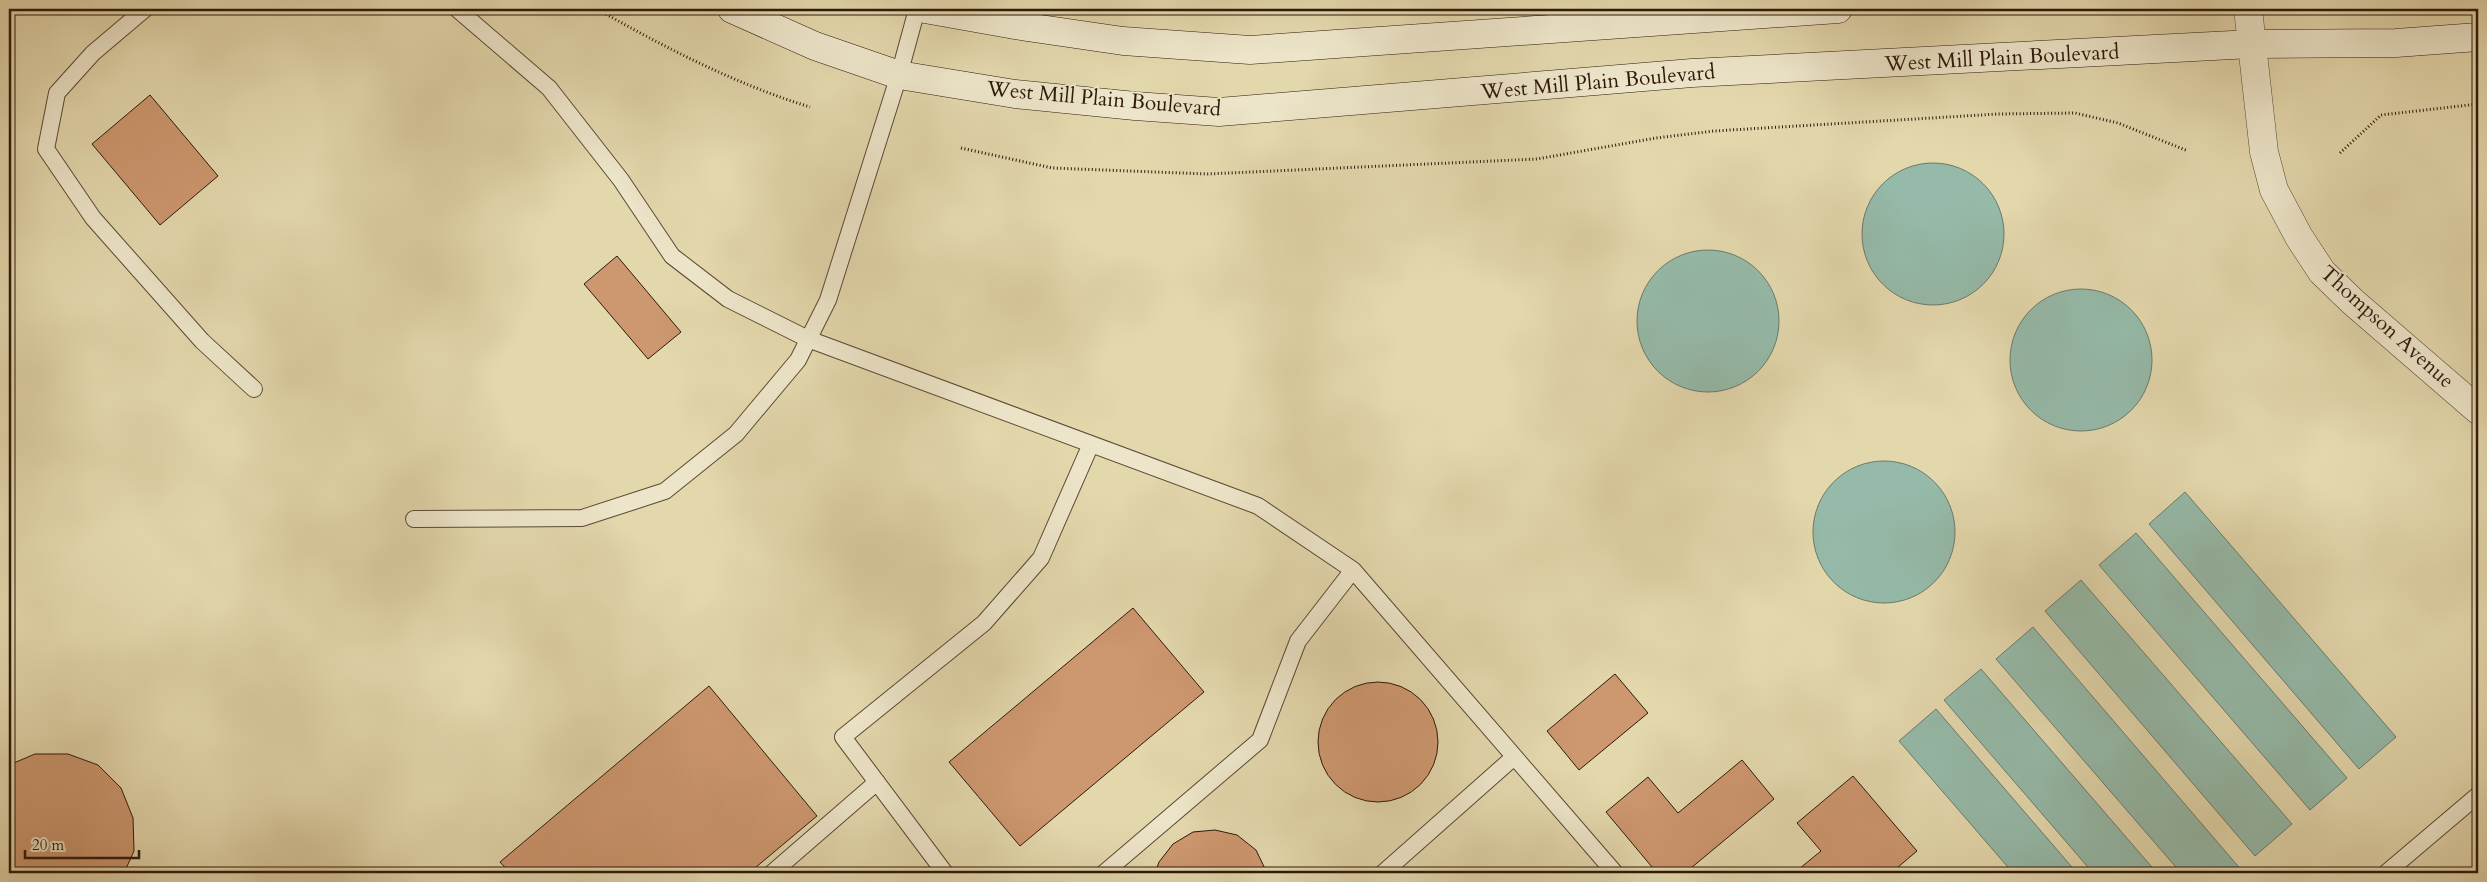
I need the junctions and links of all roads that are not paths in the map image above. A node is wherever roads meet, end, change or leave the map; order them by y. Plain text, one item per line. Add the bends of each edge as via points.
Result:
1 (145, 9) edge
2 (457, 9) edge
3 (732, 9) edge
4 (916, 9) edge
5 (926, 9) edge
6 (1838, 9) edge
7 (2248, 9) edge
8 (2478, 37) edge
9 (2252, 44) junction
10 (899, 75) junction
11 (808, 339) junction
12 (254, 389) dead end
13 (2478, 410) edge
14 (1091, 444) junction
15 (414, 519) dead end
16 (1353, 570) junction
17 (1514, 757) junction
18 (877, 782) junction
19 (2478, 795) edge
20 (772, 873) edge
21 (946, 873) edge
22 (1104, 873) edge
23 (1382, 873) edge
24 (1615, 873) edge
25 (2386, 873) edge

1 - 12 lane via 93,53 57,93 46,149 93,218 202,341
2 - 11 lane via 549,88 621,180 672,256 728,299
3 - 10 main road, West Mill Plain Boulevard via 815,46
4 - 10 lane
5 - 6 main road via 1124,41 1250,50
7 - 9 main road, Thompson Avenue
8 - 9 main road, West Mill Plain Boulevard via 2396,43
9 - 10 main road, West Mill Plain Boulevard via 1692,73 1220,112 1015,94
9 - 13 main road, Thompson Avenue via 2264,152 2274,190 2299,237 2322,272
10 - 11 lane via 828,300
11 - 14 lane
11 - 15 lane via 798,360 736,434 665,491 582,518
14 - 16 lane via 1258,506
14 - 18 lane via 1041,558 984,623 843,737
16 - 17 lane
16 - 22 lane via 1298,641 1260,740
17 - 23 lane
17 - 24 lane
18 - 20 lane
18 - 21 lane
19 - 25 lane

